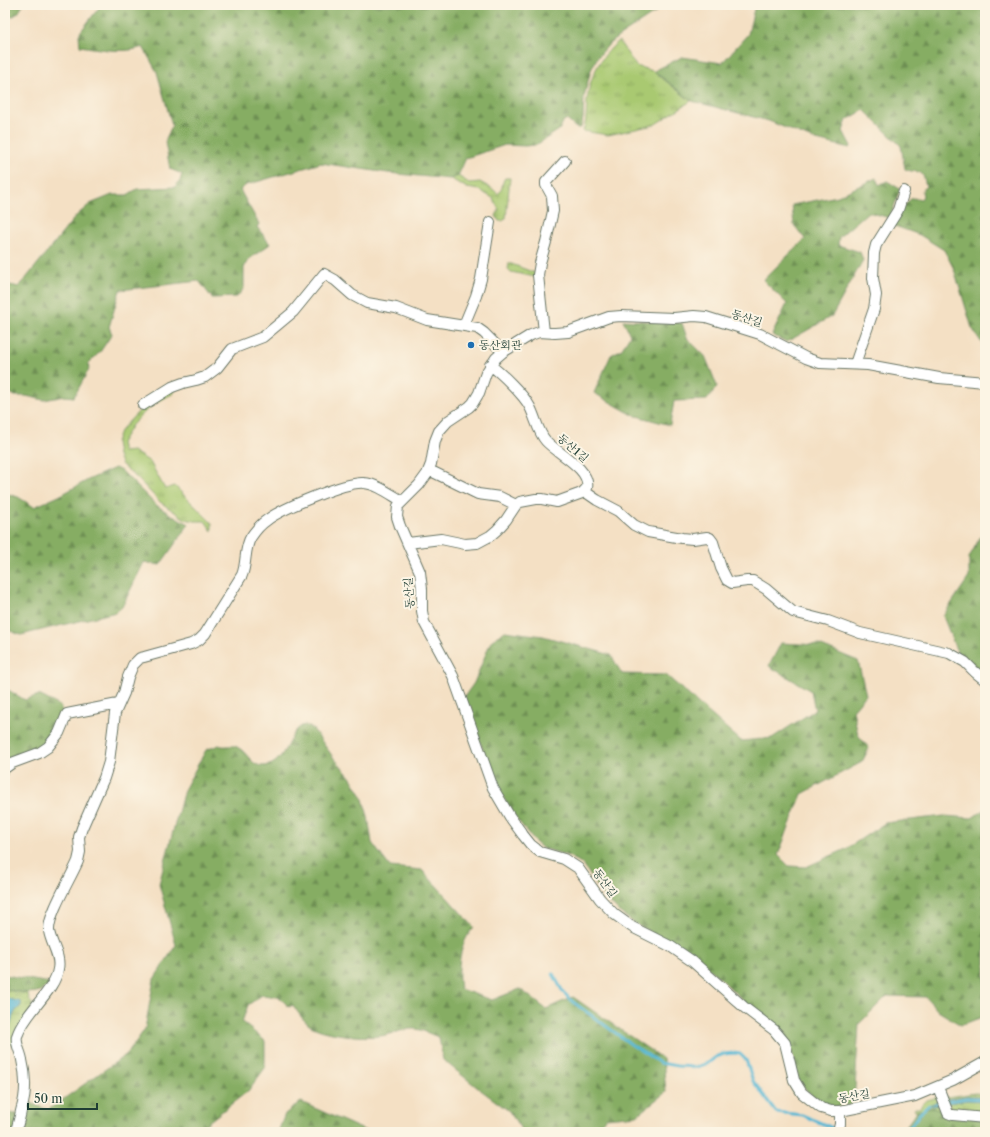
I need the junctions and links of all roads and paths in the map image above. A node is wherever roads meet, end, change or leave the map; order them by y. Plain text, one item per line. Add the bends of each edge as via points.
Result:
1 (565, 161) dead end
2 (904, 191) dead end
3 (490, 222) dead end
4 (464, 325) junction
5 (544, 332) junction
6 (503, 352) junction
7 (855, 364) junction
8 (490, 365) junction
9 (985, 382) edge
10 (143, 405) dead end
11 (429, 470) junction
12 (584, 491) junction
13 (402, 501) junction
14 (516, 505) junction
15 (408, 543) junction
16 (985, 680) edge
17 (118, 704) junction
18 (5, 768) edge
19 (985, 1062) edge
20 (938, 1087) junction
21 (840, 1111) junction
22 (985, 1118) edge
23 (16, 1132) edge
24 (838, 1132) edge

1 - 5 street via 546,182 552,196 553,211 538,275
2 - 7 street via 898,210 876,246 876,301
3 - 4 street via 481,279
4 - 6 street via 484,333
4 - 10 street via 427,320 396,308 366,303 324,274 293,312 263,337 232,349 217,368 205,377 172,387
5 - 6 street, 동산길 via 531,334
5 - 7 street, 동산길 via 568,332 613,316 700,316 760,334 814,362
6 - 8 street, 동산길
7 - 9 street, 동산길 via 939,378
8 - 11 street, 동산길 via 473,403 439,430
8 - 12 street, 동산1길 via 524,397 546,440 586,476
11 - 13 street, 동산길 via 419,485
11 - 14 street via 478,494 500,497
12 - 14 street via 557,502 536,499 525,500
12 - 16 street via 648,532 682,538 710,538 727,580 753,581 797,614 828,621 860,633 949,653 966,662
13 - 15 street, 동산길 via 398,506 397,517
13 - 17 street via 371,485 357,483 316,496 268,519 248,541 242,575 205,634 196,642 140,658 130,671
14 - 15 street via 497,530 477,543 441,540
15 - 21 street, 동산길 via 421,576 424,622 453,676 493,788 523,835 540,852 564,859 578,868 614,914 632,927 687,957 781,1036 794,1080 802,1093 821,1108 832,1112
17 - 18 street via 68,714 59,733 48,747
17 - 23 street via 104,778 79,837 78,861 49,926 59,968 52,984 23,1024 16,1039 22,1059 25,1088
19 - 20 street, 동산길
20 - 21 street, 동산길 via 915,1096
20 - 22 street via 946,1111 951,1114
21 - 24 street

